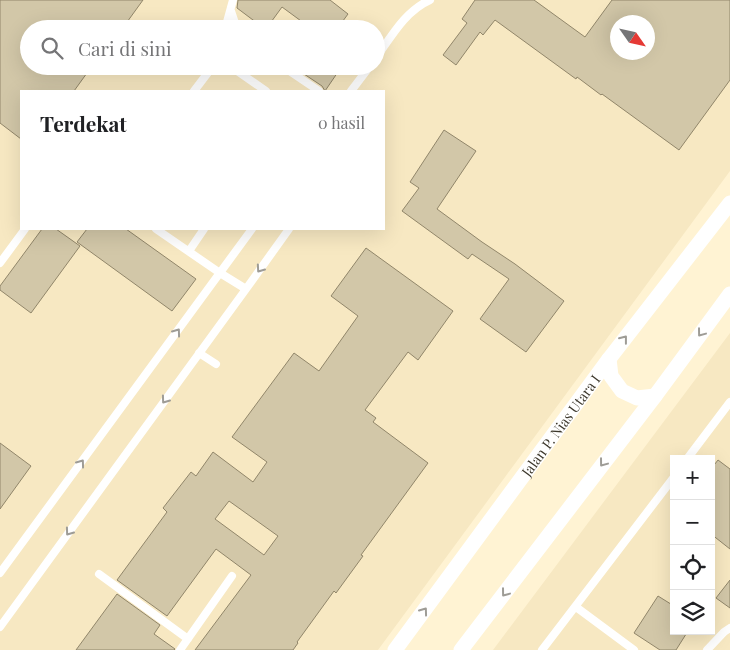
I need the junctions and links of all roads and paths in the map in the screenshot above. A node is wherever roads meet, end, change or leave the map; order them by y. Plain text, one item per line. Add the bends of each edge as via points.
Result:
1 (233, 0) edge
2 (430, 0) edge
3 (230, 11) junction
4 (228, 20) edge
5 (234, 20) edge
6 (385, 45) edge
7 (206, 75) edge
8 (243, 75) edge
9 (295, 75) edge
10 (364, 75) edge
11 (195, 90) edge
12 (265, 90) edge
13 (318, 90) edge
14 (353, 90) edge
15 (730, 203) edge
16 (25, 230) edge
17 (157, 230) edge
18 (203, 230) edge
19 (251, 230) edge
20 (287, 230) edge
21 (189, 252) junction
22 (0, 263) edge
23 (220, 273) junction
24 (246, 289) junction
25 (730, 294) edge
26 (199, 353) junction
27 (610, 358) junction
28 (216, 364) dead end
29 (655, 396) junction
30 (730, 402) edge
31 (690, 455) edge
32 (670, 482) edge
33 (0, 572) edge
34 (99, 574) dead end
35 (232, 576) dead end
36 (576, 607) junction
37 (0, 627) edge
38 (730, 628) edge
39 (188, 639) junction
40 (180, 650) edge
41 (395, 650) edge
42 (461, 650) edge
43 (542, 650) edge
44 (634, 650) edge
45 (707, 650) edge

1 - 3 lane
2 - 6 lane via 411,12
3 - 4 lane
3 - 5 lane
7 - 11 lane
8 - 12 lane
9 - 13 lane
10 - 14 lane
27 -> 15 street, Jalan P. Nias Utara I
16 - 22 lane
17 - 21 lane
18 - 21 lane
19 - 23 lane
20 -> 24 lane
21 - 23 lane
23 - 24 lane
33 -> 23 lane
24 - 26 lane
25 -> 29 street
26 - 28 lane
26 -> 37 lane
27 - 29 street via 611,376 622,391 637,398
41 -> 27 street, Jalan P. Nias Utara I
29 -> 42 street
30 - 31 lane
32 - 36 lane
34 - 39 lane
35 - 39 lane
36 - 43 lane
36 - 44 lane
38 - 45 lane
39 - 40 lane

